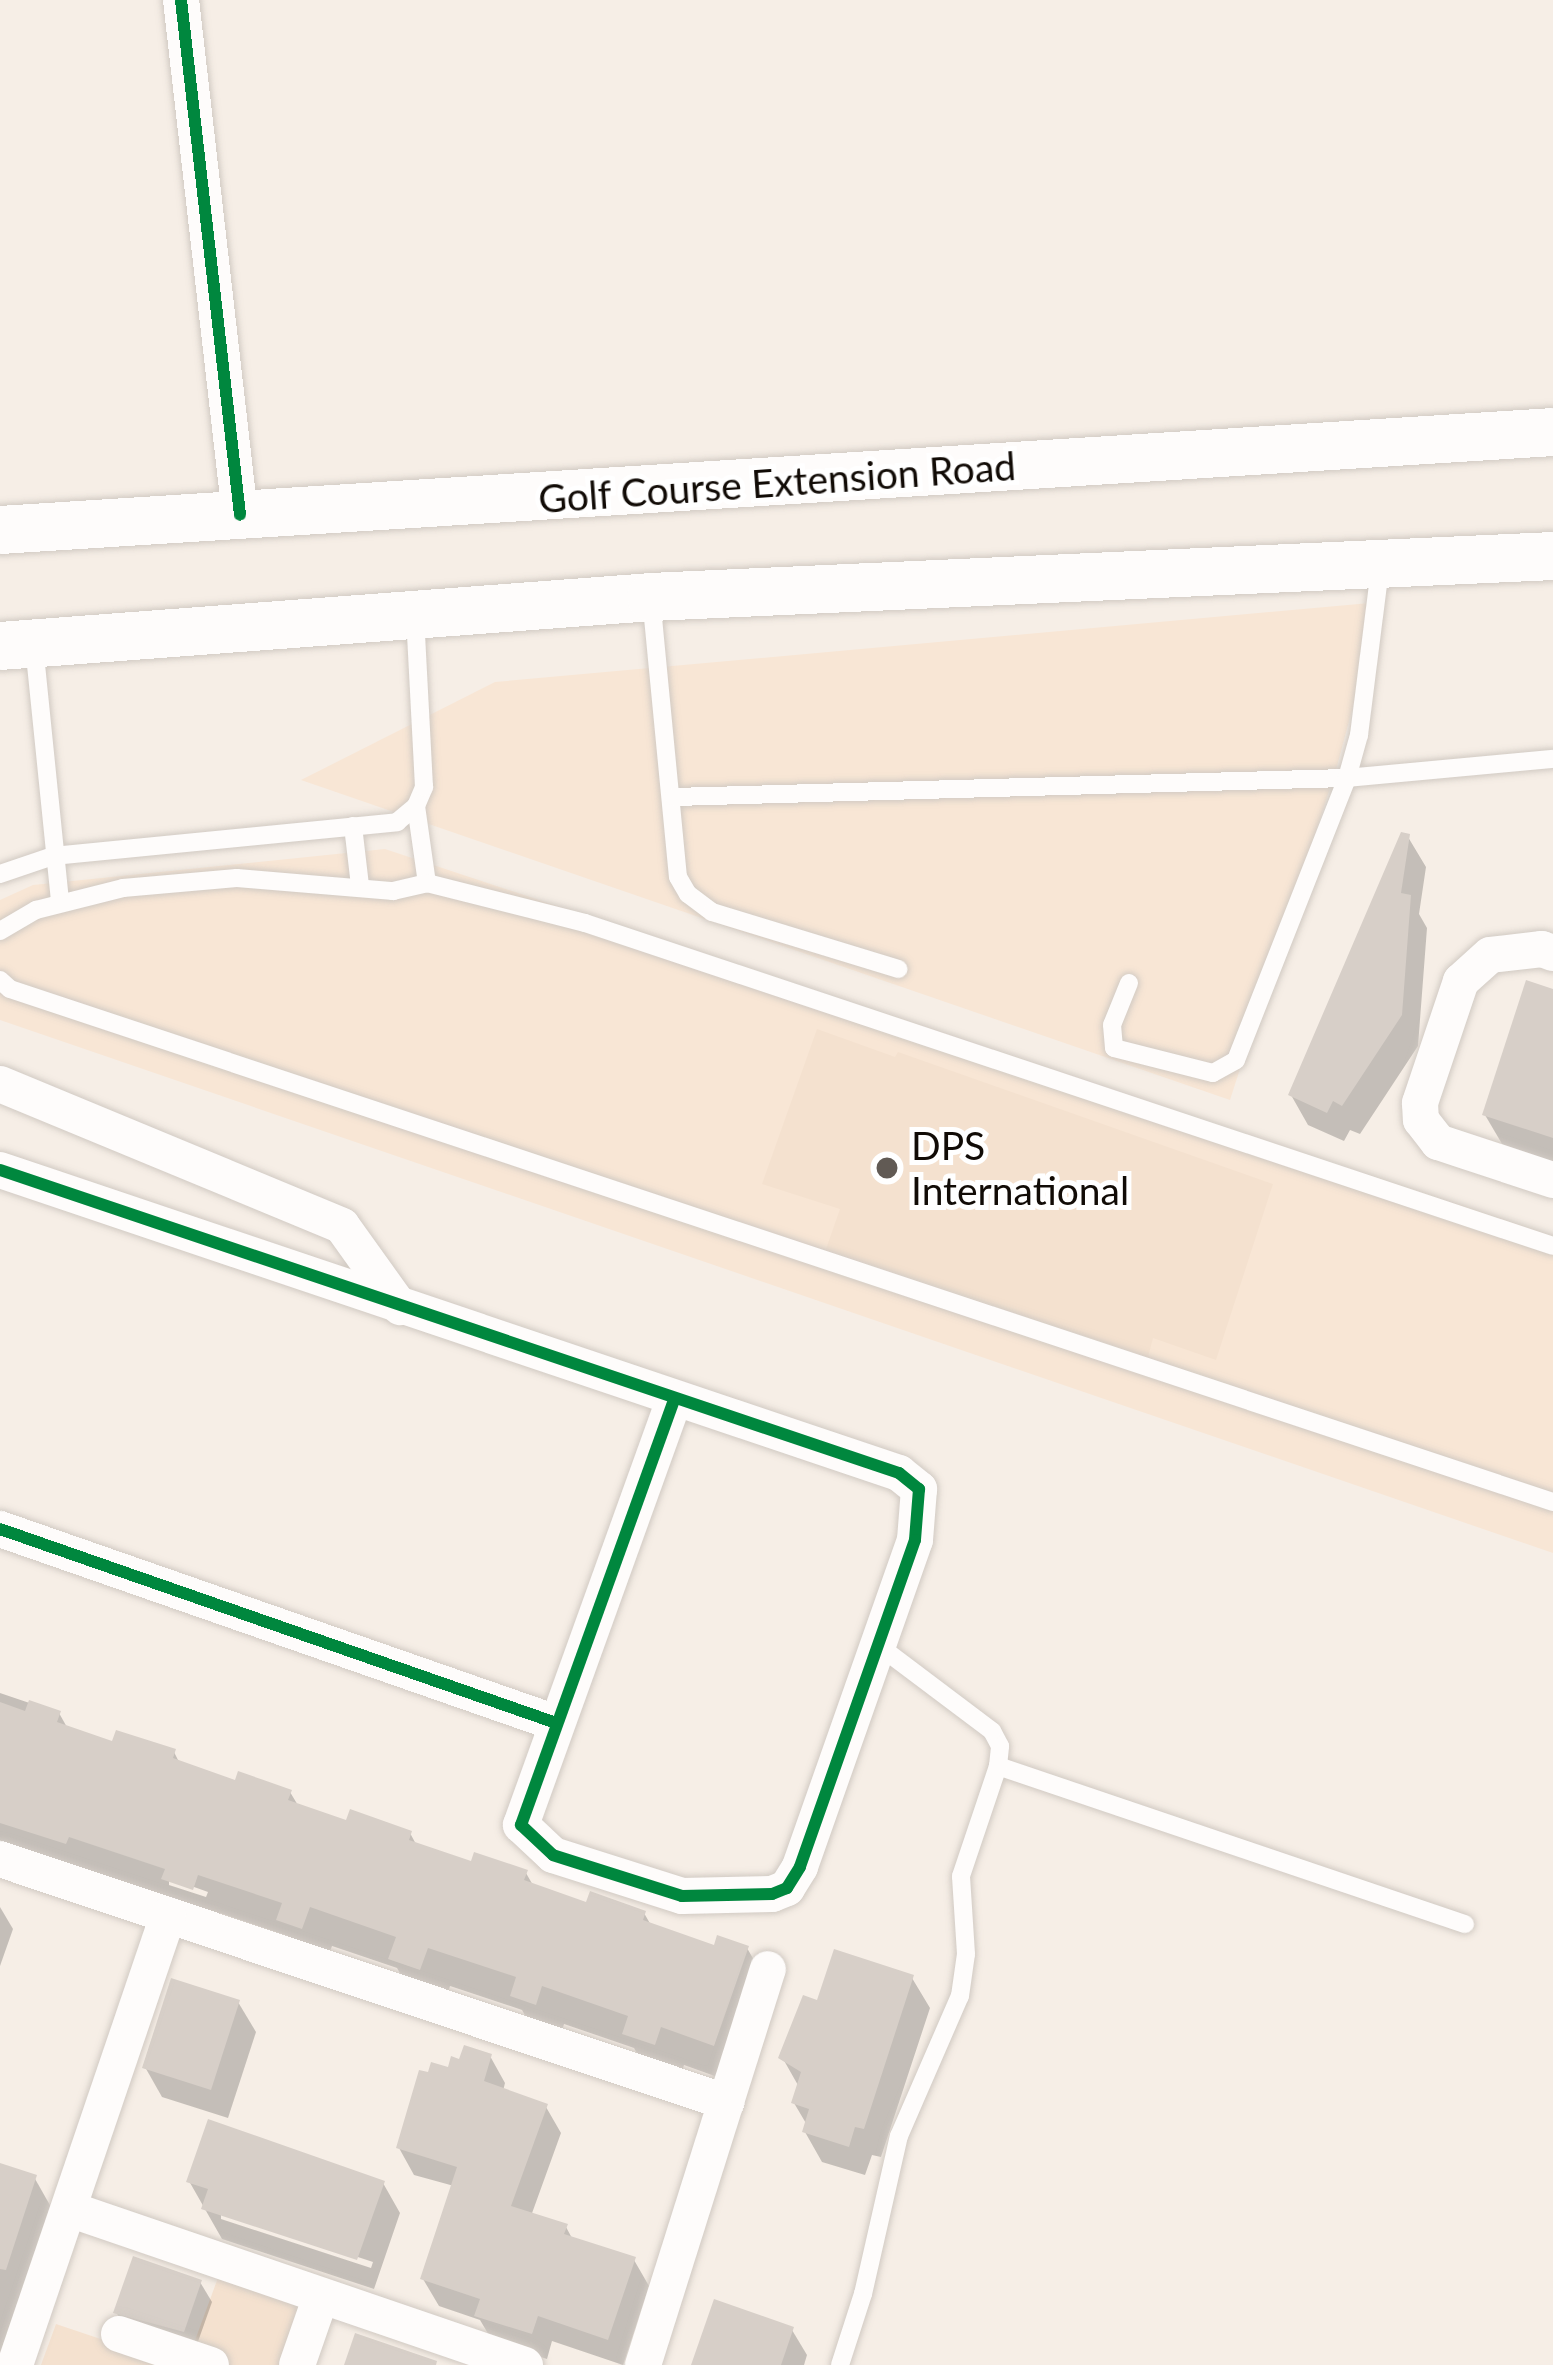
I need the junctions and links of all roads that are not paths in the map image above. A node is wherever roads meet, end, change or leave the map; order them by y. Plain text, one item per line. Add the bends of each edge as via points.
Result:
1 (181, 0) edge
2 (1553, 432) edge
3 (240, 515) junction
4 (0, 530) edge
5 (1553, 556) edge
6 (1380, 568) junction
7 (651, 597) junction
8 (415, 614) junction
9 (17, 645) edge
10 (1553, 759) edge
11 (1347, 778) junction
12 (674, 796) junction
13 (416, 806) junction
14 (353, 826) junction
15 (53, 856) junction
16 (0, 874) edge
17 (427, 884) junction
18 (360, 886) junction
19 (60, 902) junction
20 (0, 931) edge
21 (1553, 953) edge
22 (898, 969) dead end
23 (0, 980) edge
24 (1129, 982) dead end
25 (0, 1084) edge
26 (0, 1169) edge
27 (1553, 1180) edge
28 (1553, 1246) edge
29 (400, 1307) junction
30 (674, 1400) junction
31 (1553, 1502) edge
32 (0, 1529) edge
33 (879, 1646) junction
34 (556, 1723) junction
35 (998, 1766) junction
36 (0, 1858) edge
37 (168, 1915) junction
38 (1465, 1924) dead end
39 (768, 1969) dead end
40 (726, 2102) junction
41 (69, 2210) junction
42 (321, 2296) junction
43 (119, 2334) dead end
44 (15, 2365) edge
45 (211, 2365) edge
46 (297, 2365) edge
47 (525, 2365) edge
48 (643, 2365) edge
49 (840, 2365) edge

1 - 3 street
2 - 3 main road, Golf Course Extension Road
3 - 4 main road, Golf Course Extension Road
5 - 6 main road
6 - 7 main road
6 - 11 lane
7 - 8 main road
7 - 12 lane
8 - 9 main road
8 - 13 lane via 424,787
9 - 15 lane
10 - 11 lane
11 - 12 lane
11 - 24 lane via 1226,1070 1114,1048 1112,1025
12 - 22 lane via 678,877 688,894 712,912
13 - 14 lane via 397,822
13 - 17 lane
14 - 15 lane
14 - 18 lane
15 - 16 lane
15 - 19 lane
17 - 18 lane via 393,892
17 - 28 lane via 585,923
18 - 19 lane via 237,878
19 - 20 lane
21 - 27 street via 1490,956 1461,981 1420,1103 1421,1120 1438,1142
23 - 31 lane
25 - 29 street via 342,1226
26 - 29 street
29 - 30 street
30 - 33 street via 899,1473 919,1490 915,1540
30 - 34 street
32 - 34 street
33 - 34 street via 800,1868 772,1894 700,1900 537,1845 521,1825
33 - 35 lane via 992,1731
35 - 38 lane
35 - 49 lane via 961,1876 967,1954 960,1996 899,2136
36 - 37 street
37 - 40 street
37 - 41 street
39 - 40 street
40 - 48 street
41 - 42 street
41 - 44 street
42 - 46 street
42 - 47 street
43 - 45 street

